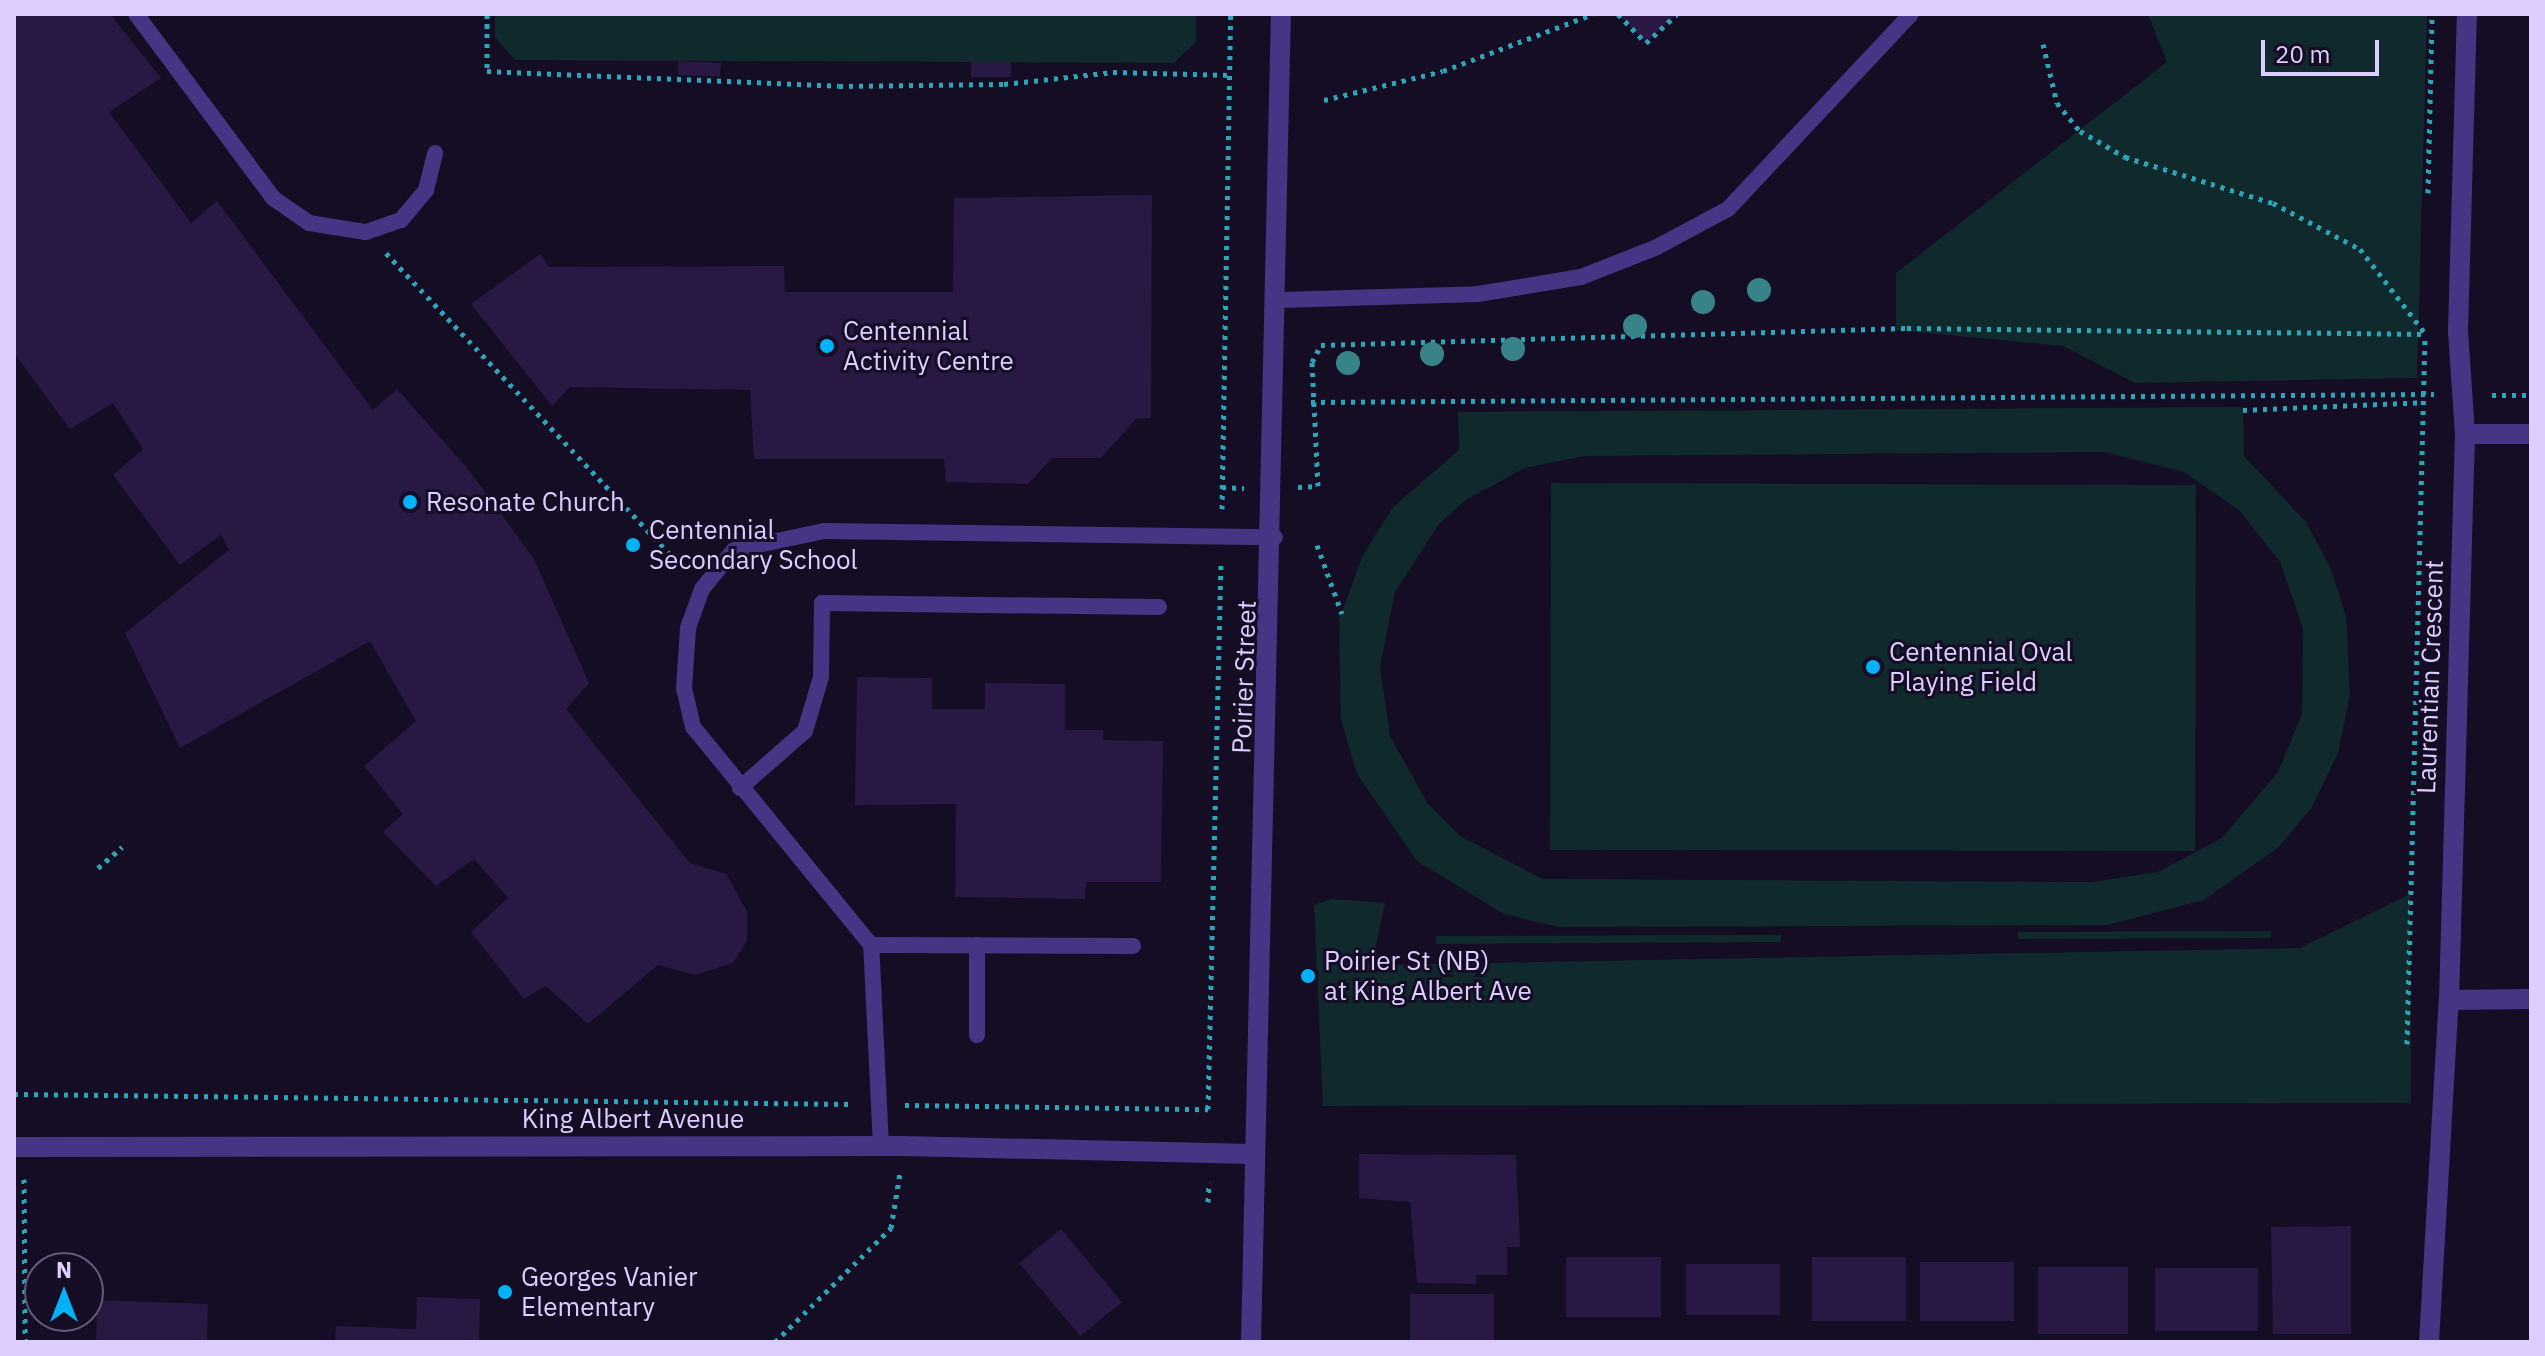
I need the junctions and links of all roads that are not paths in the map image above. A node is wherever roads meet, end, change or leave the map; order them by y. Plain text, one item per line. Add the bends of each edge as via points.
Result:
1 (136, 14) edge
2 (1281, 14) edge
3 (1911, 14) edge
4 (2467, 14) edge
5 (435, 153) dead end
6 (1280, 300) junction
7 (2465, 434) junction
8 (2531, 434) edge
9 (1275, 537) junction
10 (1159, 607) dead end
11 (740, 788) junction
12 (871, 945) junction
13 (977, 945) junction
14 (1133, 946) dead end
15 (2531, 999) edge
16 (2449, 1000) junction
17 (977, 1035) dead end
18 (881, 1146) junction
19 (14, 1147) edge
20 (1253, 1154) junction
21 (1251, 1342) edge
22 (2429, 1342) edge

1 - 5 lane via 288,213 328,230 366,232 415,207
2 - 6 street, Poirier Street
3 - 6 lane via 1728,209 1657,247 1581,277 1478,294
4 - 7 street, Laurentian Crescent via 2458,332
6 - 9 street, Poirier Street
7 - 8 street
7 - 16 street, Laurentian Crescent
9 - 11 lane via 824,531 734,550 702,589 688,628 684,689 693,727
9 - 20 street, Poirier Street
10 - 11 lane via 822,603 821,677 805,731
11 - 12 lane
12 - 13 lane
12 - 18 lane
13 - 14 lane
13 - 17 lane
15 - 16 street
16 - 22 street, Laurentian Crescent
18 - 19 street, King Albert Avenue
18 - 20 street, King Albert Avenue
20 - 21 street, Poirier Street

